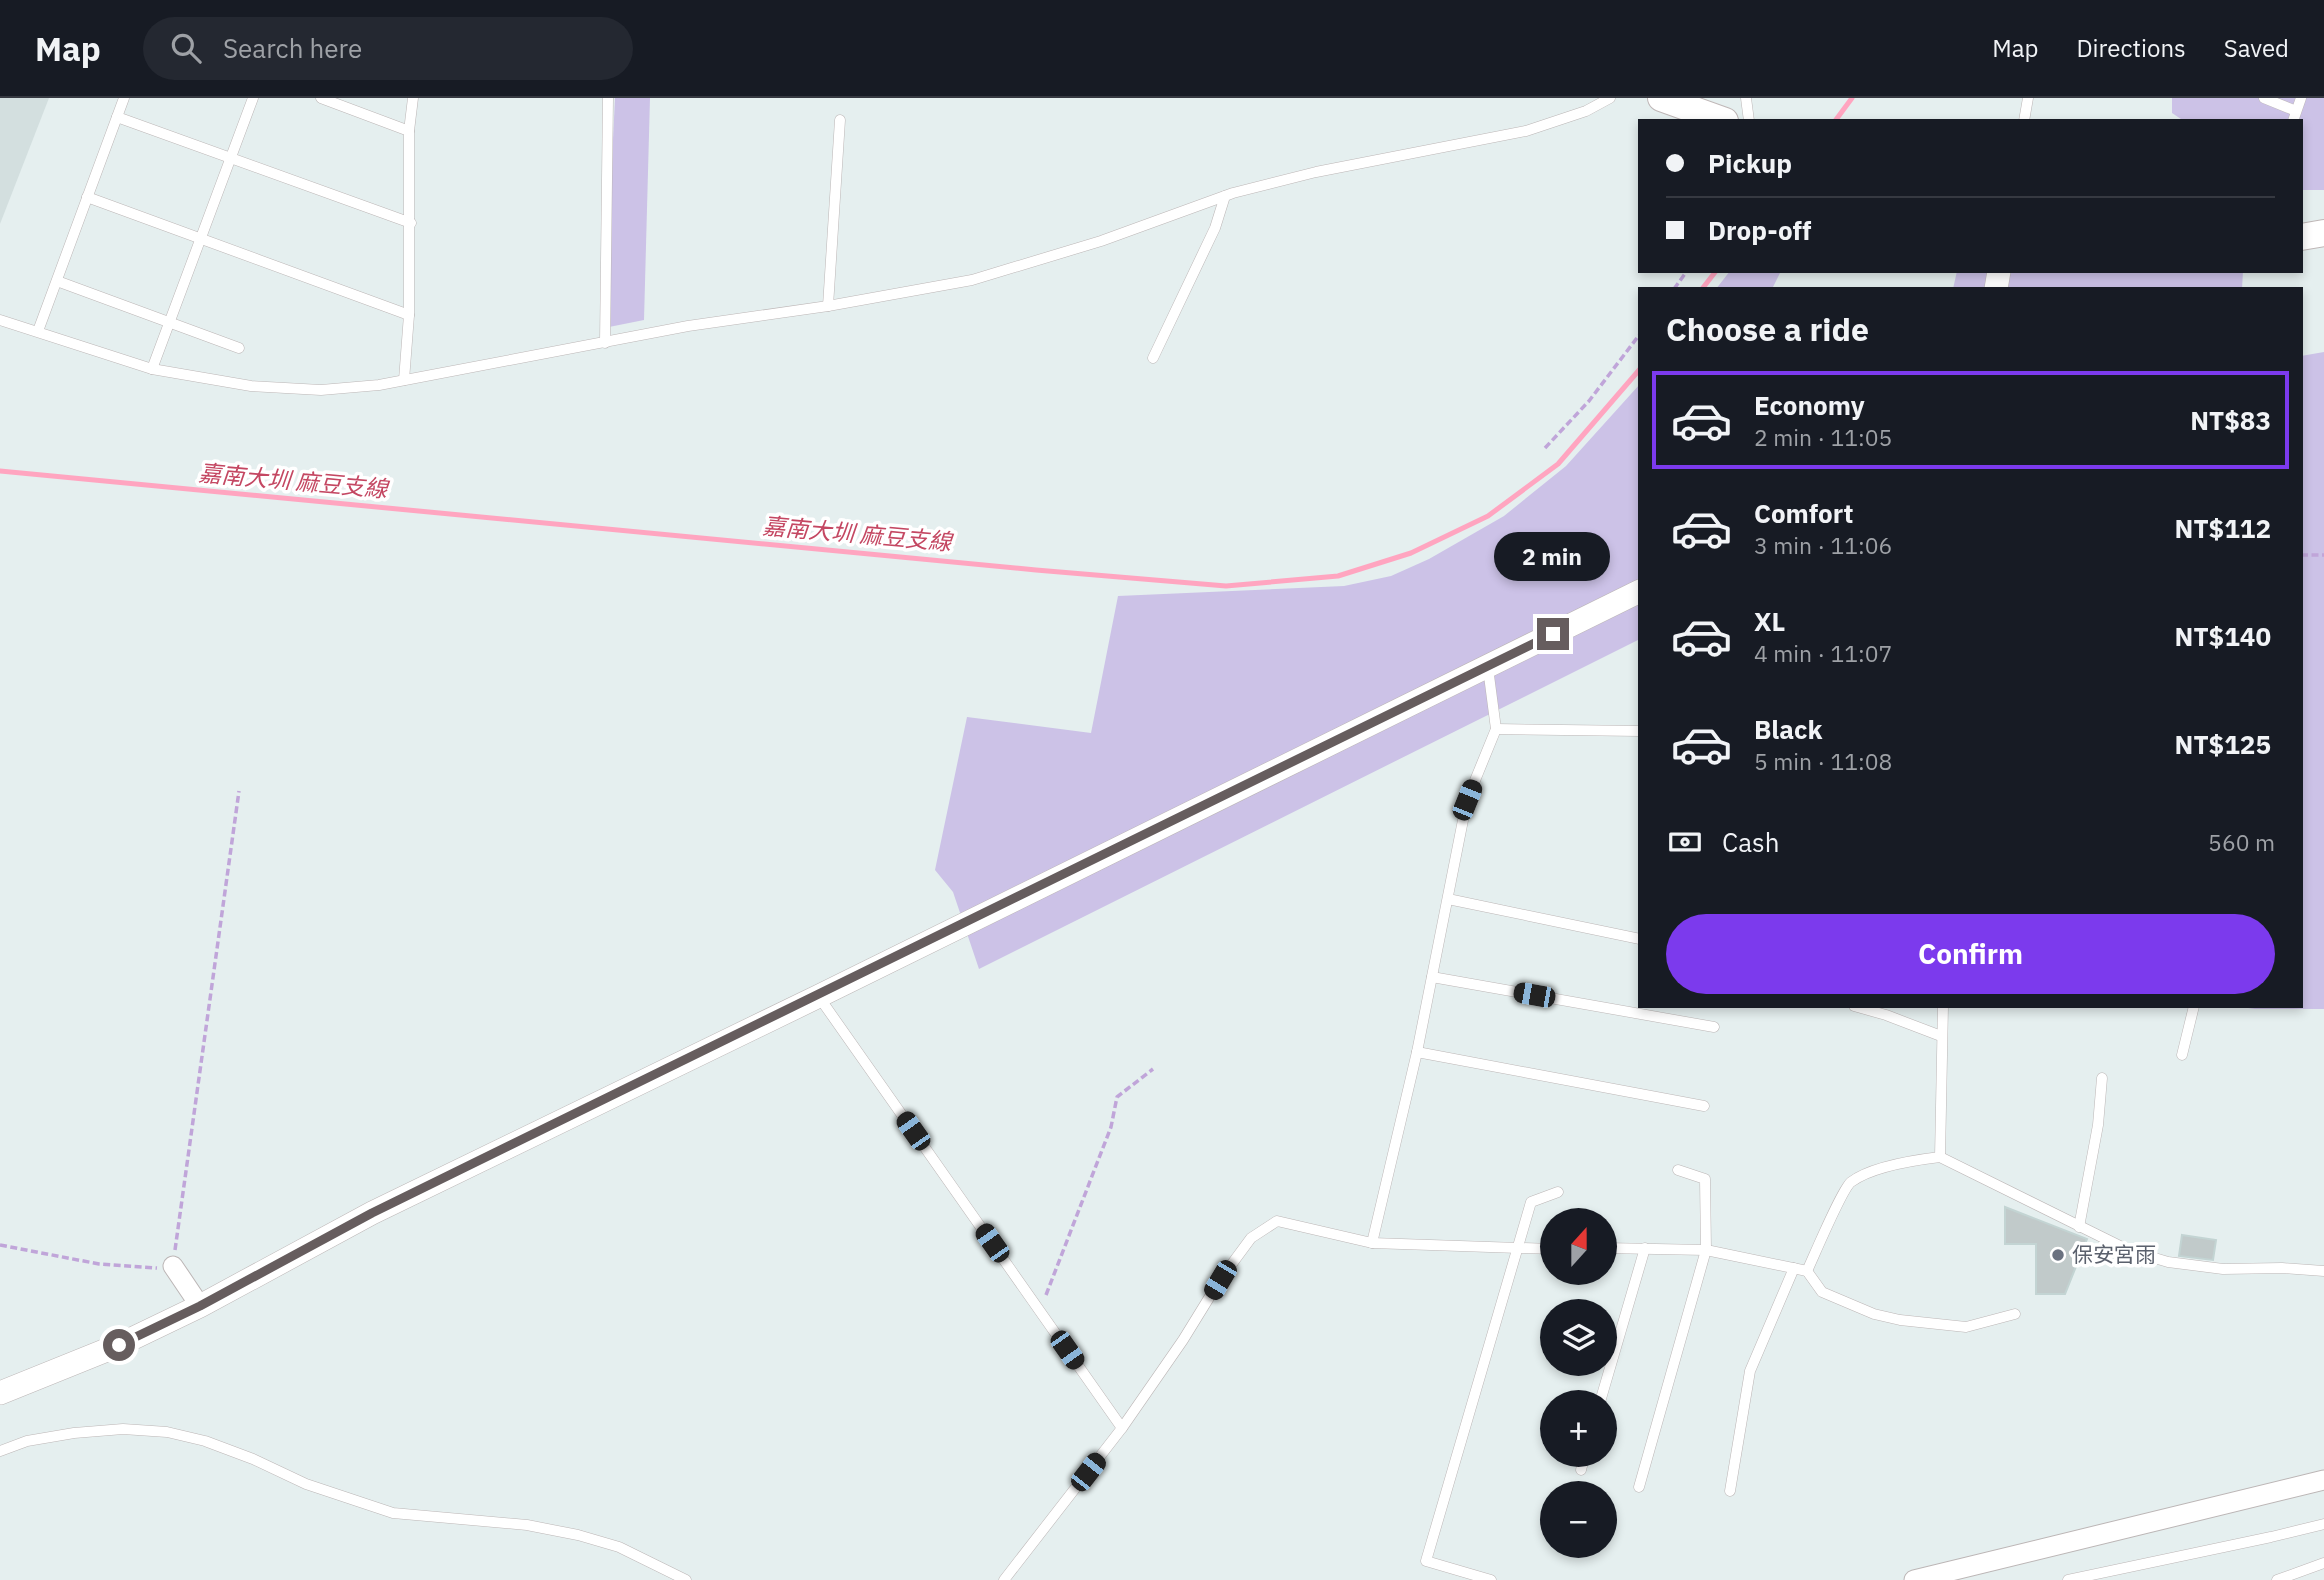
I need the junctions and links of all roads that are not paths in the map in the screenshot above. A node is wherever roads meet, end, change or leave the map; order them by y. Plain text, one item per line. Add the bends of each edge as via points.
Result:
1 (124, 98) edge
2 (253, 98) edge
3 (321, 98) edge
4 (413, 98) edge
5 (608, 98) edge
6 (1610, 98) edge
7 (1661, 98) edge
8 (1746, 98) edge
9 (2028, 98) edge
10 (2264, 98) edge
11 (2301, 98) edge
12 (2294, 116) edge
13 (117, 117) junction
14 (1719, 119) edge
15 (1749, 119) edge
16 (2024, 119) edge
17 (840, 120) dead end
18 (410, 131) junction
19 (231, 158) junction
20 (1225, 196) junction
21 (88, 197) junction
22 (411, 223) junction
23 (2324, 233) edge
24 (2303, 237) edge
25 (201, 239) junction
26 (57, 281) junction
27 (828, 306) junction
28 (409, 314) junction
29 (0, 320) edge
30 (170, 322) junction
31 (38, 331) junction
32 (606, 343) junction
33 (239, 348) dead end
34 (1153, 358) dead end
35 (152, 369) junction
36 (404, 380) junction
37 (1638, 592) edge
38 (1488, 667) junction
39 (1496, 729) junction
40 (1638, 731) edge
41 (1448, 900) junction
42 (1638, 940) edge
43 (1432, 977) junction
44 (818, 996) junction
45 (1862, 1008) edge
46 (1943, 1008) edge
47 (2194, 1008) edge
48 (1714, 1027) dead end
49 (1941, 1036) junction
50 (1417, 1052) junction
51 (2182, 1055) dead end
52 (2102, 1077) dead end
53 (1704, 1106) dead end
54 (1940, 1157) junction
55 (1678, 1170) dead end
56 (1558, 1192) dead end
57 (2079, 1227) junction
58 (1372, 1243) junction
59 (1617, 1248) edge
60 (1645, 1248) junction
61 (1540, 1249) edge
62 (1519, 1250) junction
63 (1706, 1250) junction
64 (173, 1266) road end
65 (1794, 1268) junction
66 (1807, 1270) junction
67 (2324, 1271) edge
68 (200, 1306) junction
69 (2015, 1314) dead end
70 (1604, 1390) edge
71 (0, 1393) edge
72 (1122, 1429) junction
73 (0, 1451) edge
74 (1582, 1467) edge
75 (1581, 1470) dead end
76 (2324, 1480) edge
77 (1639, 1487) dead end
78 (1730, 1491) dead end
79 (2324, 1524) edge
80 (2324, 1563) edge
81 (686, 1580) edge
82 (1003, 1580) edge
83 (1491, 1580) edge
84 (1914, 1580) edge
85 (2068, 1580) edge
86 (2277, 1580) edge

1 - 13 lane
2 - 19 lane
3 - 18 lane
4 - 18 lane
5 - 32 lane
6 - 20 lane via 1526,131 1316,172
7 - 14 main road
8 - 15 lane
9 - 16 lane
10 - 12 lane
11 - 12 lane
13 - 19 lane
13 - 21 lane
17 - 27 lane
18 - 22 lane
19 - 22 lane
19 - 25 lane
20 - 27 lane via 1101,241 972,280
20 - 34 lane via 1215,228
21 - 25 lane
21 - 26 lane
22 - 28 lane
23 - 24 main road
25 - 28 lane
25 - 30 lane
26 - 30 lane
26 - 31 lane
27 - 32 lane
28 - 36 lane
29 - 31 lane
30 - 33 lane
30 - 35 lane
31 - 35 lane
32 - 36 lane
35 - 36 lane via 251,386 321,390
37 - 38 street
38 - 39 lane
38 - 44 street
39 - 40 lane
39 - 41 lane via 1467,800
41 - 42 lane
41 - 43 lane
43 - 48 lane
43 - 50 lane
44 - 68 street via 372,1213
44 - 72 lane
45 - 49 lane
46 - 49 lane
47 - 51 lane
49 - 54 lane
50 - 53 lane
50 - 58 lane
52 - 57 lane
54 - 57 lane
54 - 66 lane via 1868,1173 1849,1184
55 - 63 lane via 1705,1179
56 - 62 lane via 1531,1202
57 - 67 lane via 2168,1262 2223,1269
58 - 62 lane
58 - 72 lane via 1277,1221 1251,1238
59 - 60 lane
60 - 63 lane
60 - 70 lane
61 - 62 lane
62 - 83 lane via 1426,1561
63 - 65 lane
63 - 77 lane
64 - 68 street
65 - 66 lane
65 - 78 lane via 1750,1371
66 - 69 lane via 1822,1292 1900,1320 1966,1327
68 - 71 street
72 - 82 lane
73 - 81 lane via 74,1433 167,1432 205,1441 306,1484 393,1513 527,1525 578,1535 619,1546
74 - 75 lane
76 - 84 street
79 - 85 lane
80 - 86 lane

